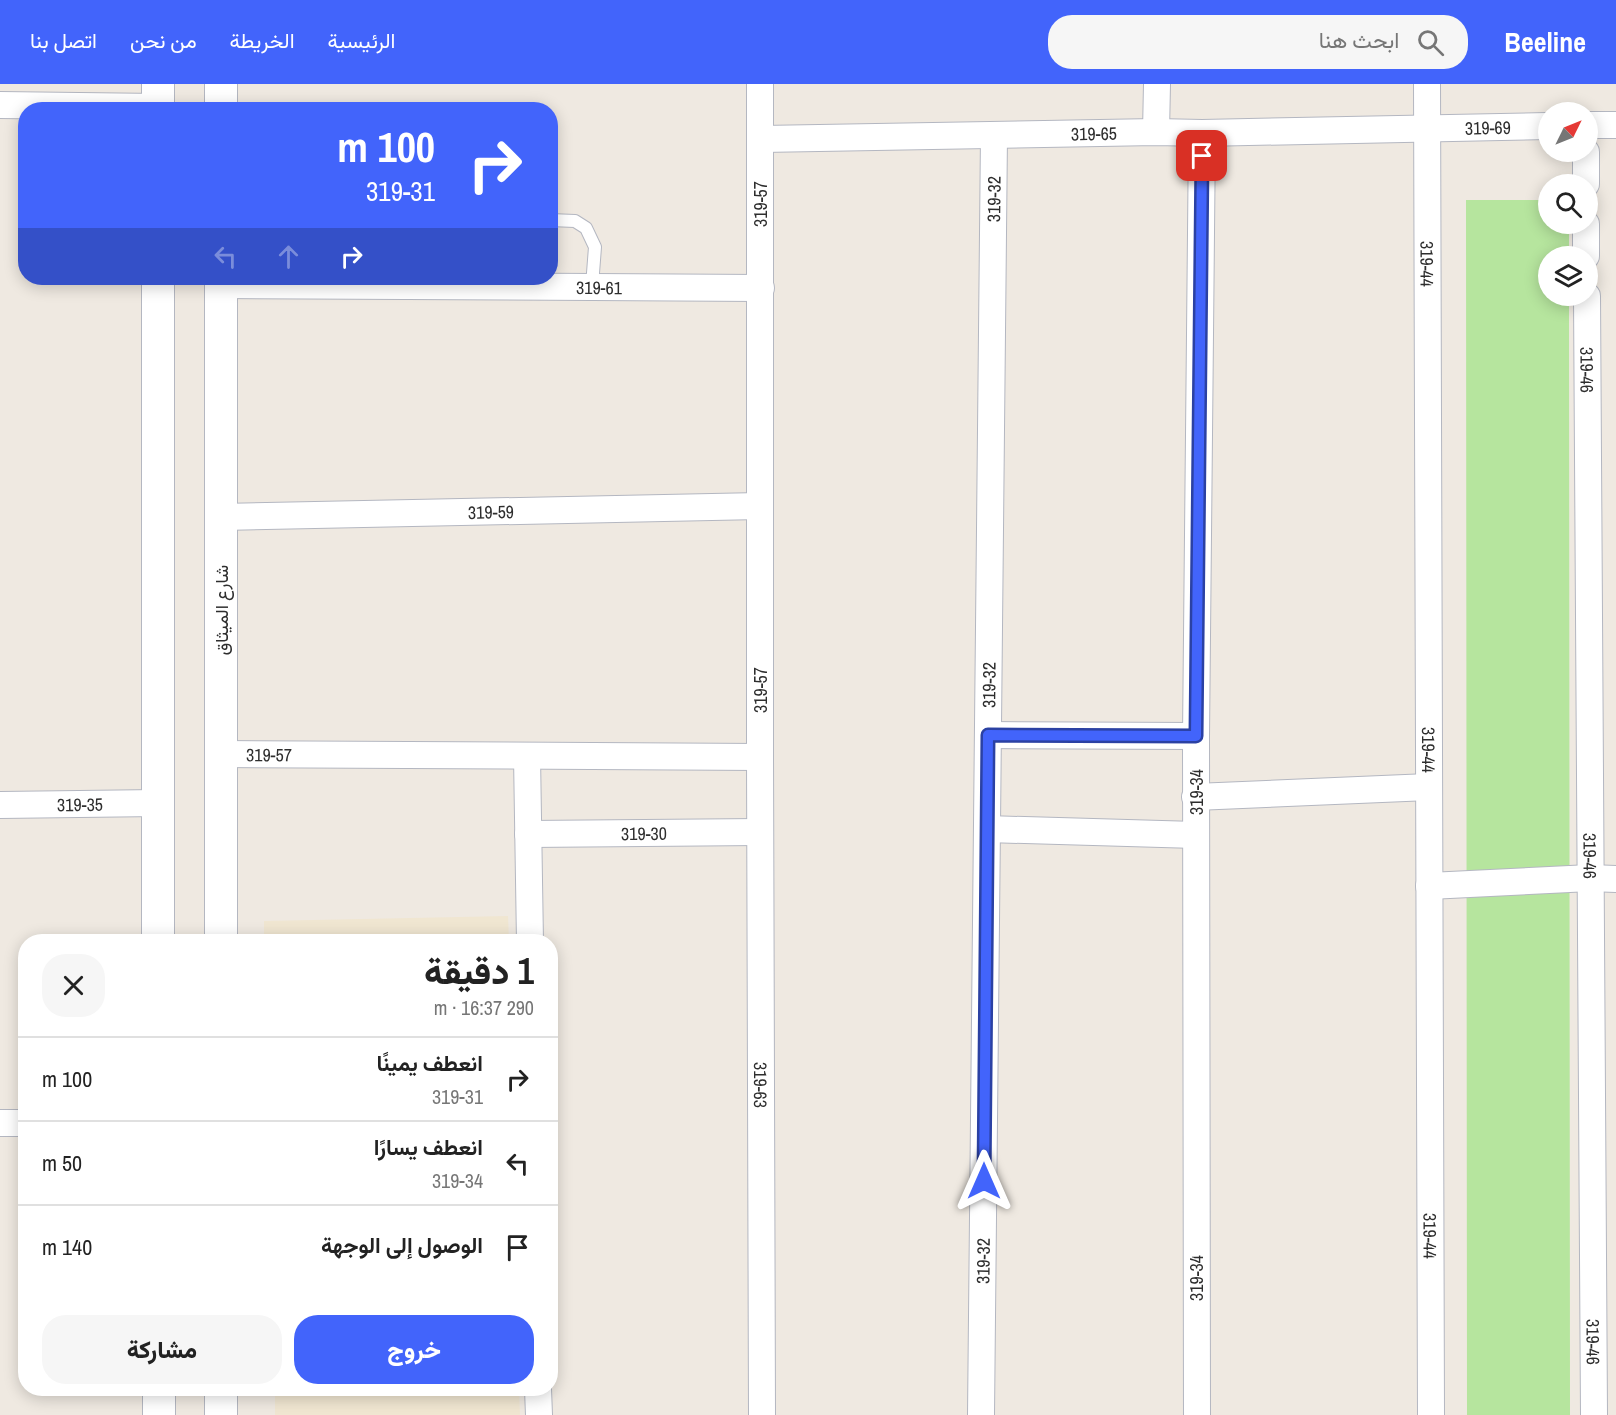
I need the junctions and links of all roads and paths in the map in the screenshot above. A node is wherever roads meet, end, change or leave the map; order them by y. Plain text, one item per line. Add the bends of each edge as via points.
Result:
1 (221, 84) edge
2 (760, 84) edge
3 (1157, 84) edge
4 (1427, 84) edge
5 (158, 100) edge
6 (95, 102) edge
7 (221, 102) edge
8 (18, 104) edge
9 (0, 105) edge
10 (1598, 125) edge
11 (1616, 125) edge
12 (1538, 126) edge
13 (1427, 128) junction
14 (1156, 132) junction
15 (1202, 133) junction
16 (994, 135) junction
17 (760, 139) junction
18 (558, 220) edge
19 (158, 285) edge
20 (220, 285) edge
21 (518, 285) edge
22 (592, 286) junction
23 (760, 288) junction
24 (1587, 306) edge
25 (760, 506) junction
26 (221, 517) junction
27 (988, 735) junction
28 (1196, 736) junction
29 (221, 754) junction
30 (527, 756) junction
31 (760, 757) junction
32 (1429, 787) junction
33 (1195, 797) junction
34 (158, 803) junction
35 (0, 805) edge
36 (987, 829) junction
37 (760, 832) junction
38 (528, 834) junction
39 (1196, 835) junction
40 (1590, 878) junction
41 (1616, 879) edge
42 (1429, 886) junction
43 (158, 934) edge
44 (221, 934) edge
45 (530, 934) edge
46 (0, 1123) edge
47 (18, 1123) edge
48 (159, 1396) edge
49 (221, 1396) edge
50 (538, 1396) edge
51 (159, 1415) edge
52 (221, 1415) edge
53 (539, 1415) edge
54 (762, 1415) edge
55 (981, 1415) edge
56 (1197, 1415) edge
57 (1431, 1415) edge
58 (1594, 1415) edge

1 - 7 street
2 - 17 street, 319-57
3 - 14 street
4 - 13 street, 319-44
5 - 6 street
8 - 9 street
10 - 11 street
12 - 13 street, 319-69
13 - 15 street, 319-65
13 - 32 street, 319-44
14 - 15 street, 319-65
14 - 16 street, 319-65
15 - 28 street, 319-34
16 - 17 street, 319-65
16 - 27 street, 319-32
17 - 23 street, 319-57
18 - 22 lane via 575,221 586,228 595,247
19 - 34 street
20 - 26 street, شارع الميثاق
21 - 22 street, 319-61
22 - 23 street, 319-61
23 - 25 street, 319-57
24 - 40 street, 319-46
25 - 26 street, 319-59
25 - 31 street, 319-57
26 - 29 street, شارع الميثاق
27 - 28 street
27 - 36 street, 319-32
28 - 33 street, 319-34
29 - 30 street, 319-57
29 - 44 street, شارع الميثاق
30 - 31 street, 319-57
30 - 38 street
31 - 37 street, 319-63
32 - 33 street
32 - 42 street, 319-44
33 - 39 street, 319-34
34 - 35 street, 319-35
34 - 43 street
36 - 39 street
36 - 55 street, 319-32
37 - 38 street, 319-30
37 - 54 street, 319-63
38 - 45 street
39 - 56 street, 319-34
40 - 41 street
40 - 42 street
40 - 58 street, 319-46
42 - 57 street, 319-44
46 - 47 street
48 - 51 street
49 - 52 street
50 - 53 street

